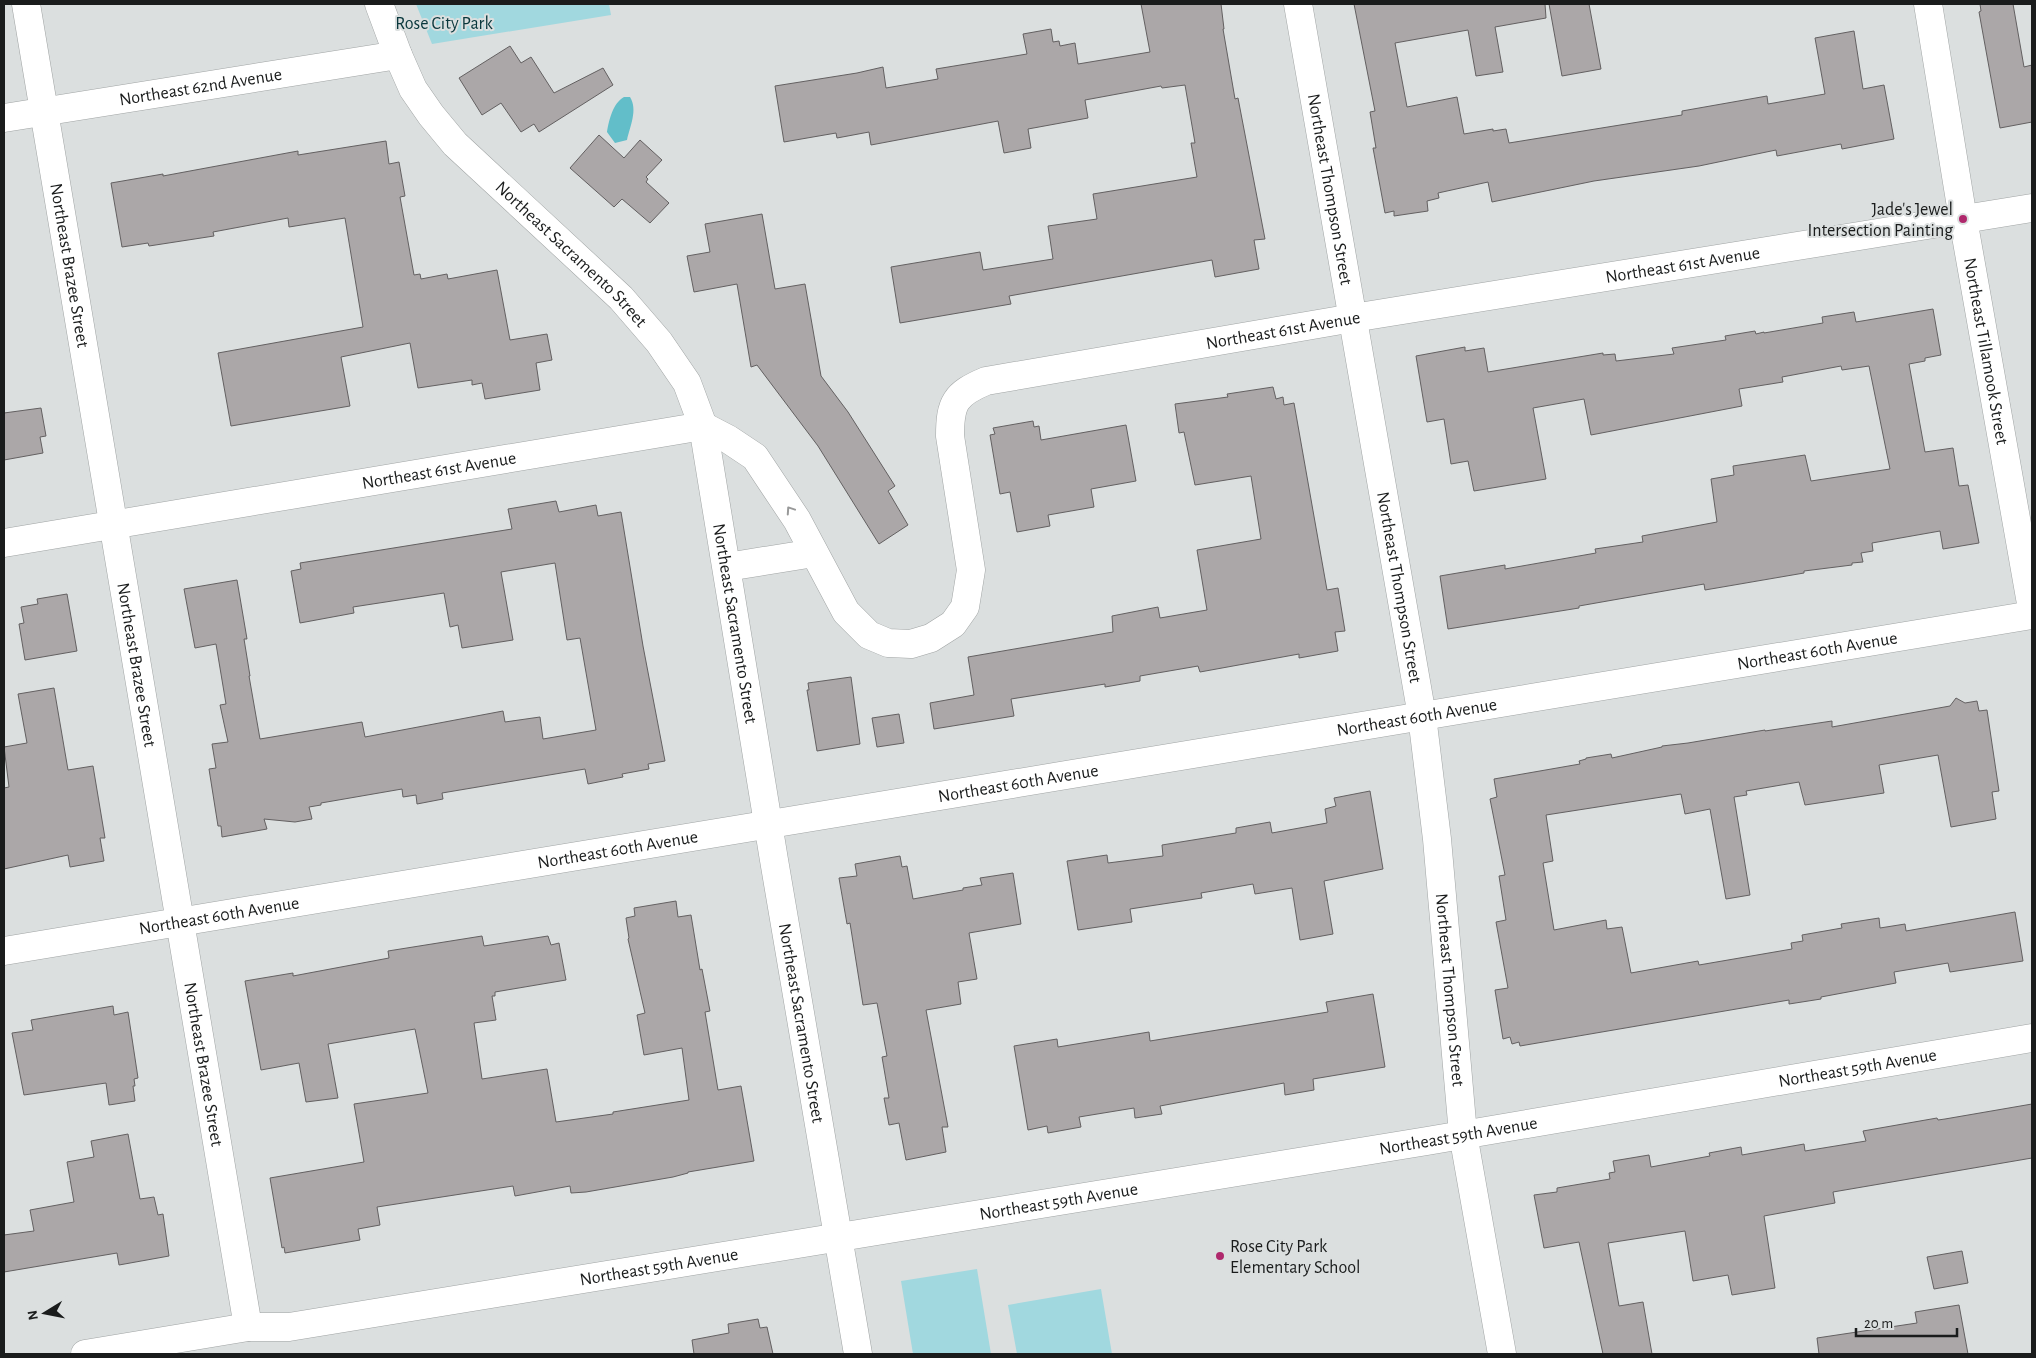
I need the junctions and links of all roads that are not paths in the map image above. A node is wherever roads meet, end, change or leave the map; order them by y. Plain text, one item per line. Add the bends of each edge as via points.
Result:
1 (26, 4) edge
2 (379, 4) edge
3 (1298, 4) edge
4 (1928, 4) edge
5 (398, 55) junction
6 (45, 111) junction
7 (4, 118) edge
8 (2032, 208) edge
9 (1964, 219) junction
10 (1353, 318) junction
11 (704, 426) junction
12 (112, 525) junction
13 (4, 543) edge
14 (814, 553) junction
15 (726, 567) junction
16 (2032, 609) edge
17 (2032, 615) edge
18 (1422, 716) junction
19 (769, 825) junction
20 (179, 921) junction
21 (4, 951) edge
22 (2032, 1038) edge
23 (1463, 1134) junction
24 (838, 1236) junction
25 (248, 1327) junction
26 (85, 1354) edge
27 (858, 1354) edge
28 (1502, 1354) edge

1 - 6 street, Northeast Brazee Street
2 - 5 street, Northeast Sacramento Street
3 - 10 street, Northeast Thompson Street
4 - 9 street, Northeast Tillamook Street
5 - 6 street, Northeast 62nd Avenue
5 - 11 street, Northeast Sacramento Street via 413,89 455,144 621,298 659,342 687,383
6 - 7 street, Northeast 62nd Avenue
6 - 12 street, Northeast Brazee Street
8 - 9 street, Northeast 61st Avenue
9 - 10 street, Northeast 61st Avenue
9 - 16 street, Northeast Tillamook Street
10 - 14 street, Northeast 61st Avenue via 986,381 970,388 956,401 950,413 950,436 972,570 965,607 953,624 931,638 911,644 888,644 869,635 846,612
10 - 18 street, Northeast Thompson Street
11 - 12 street, Northeast 61st Avenue
14 -> 11 street, Northeast 61st Avenue via 797,520 755,457
11 - 15 street, Northeast Sacramento Street
12 - 13 street, Northeast 61st Avenue
12 - 20 street, Northeast Brazee Street
14 - 15 street
15 - 19 street, Northeast Sacramento Street
17 - 18 street, Northeast 60th Avenue
18 - 19 street, Northeast 60th Avenue
18 - 23 street, Northeast Thompson Street via 1437,838
19 - 20 street, Northeast 60th Avenue
19 - 24 street, Northeast Sacramento Street
20 - 21 street, Northeast 60th Avenue
20 - 25 street, Northeast Brazee Street
22 - 23 street, Northeast 59th Avenue
23 - 24 street, Northeast 59th Avenue
23 - 28 street, Northeast Thompson Street
24 - 25 street, Northeast 59th Avenue via 289,1327
24 - 27 street, Northeast Sacramento Street
25 - 26 street, Northeast 59th Avenue

